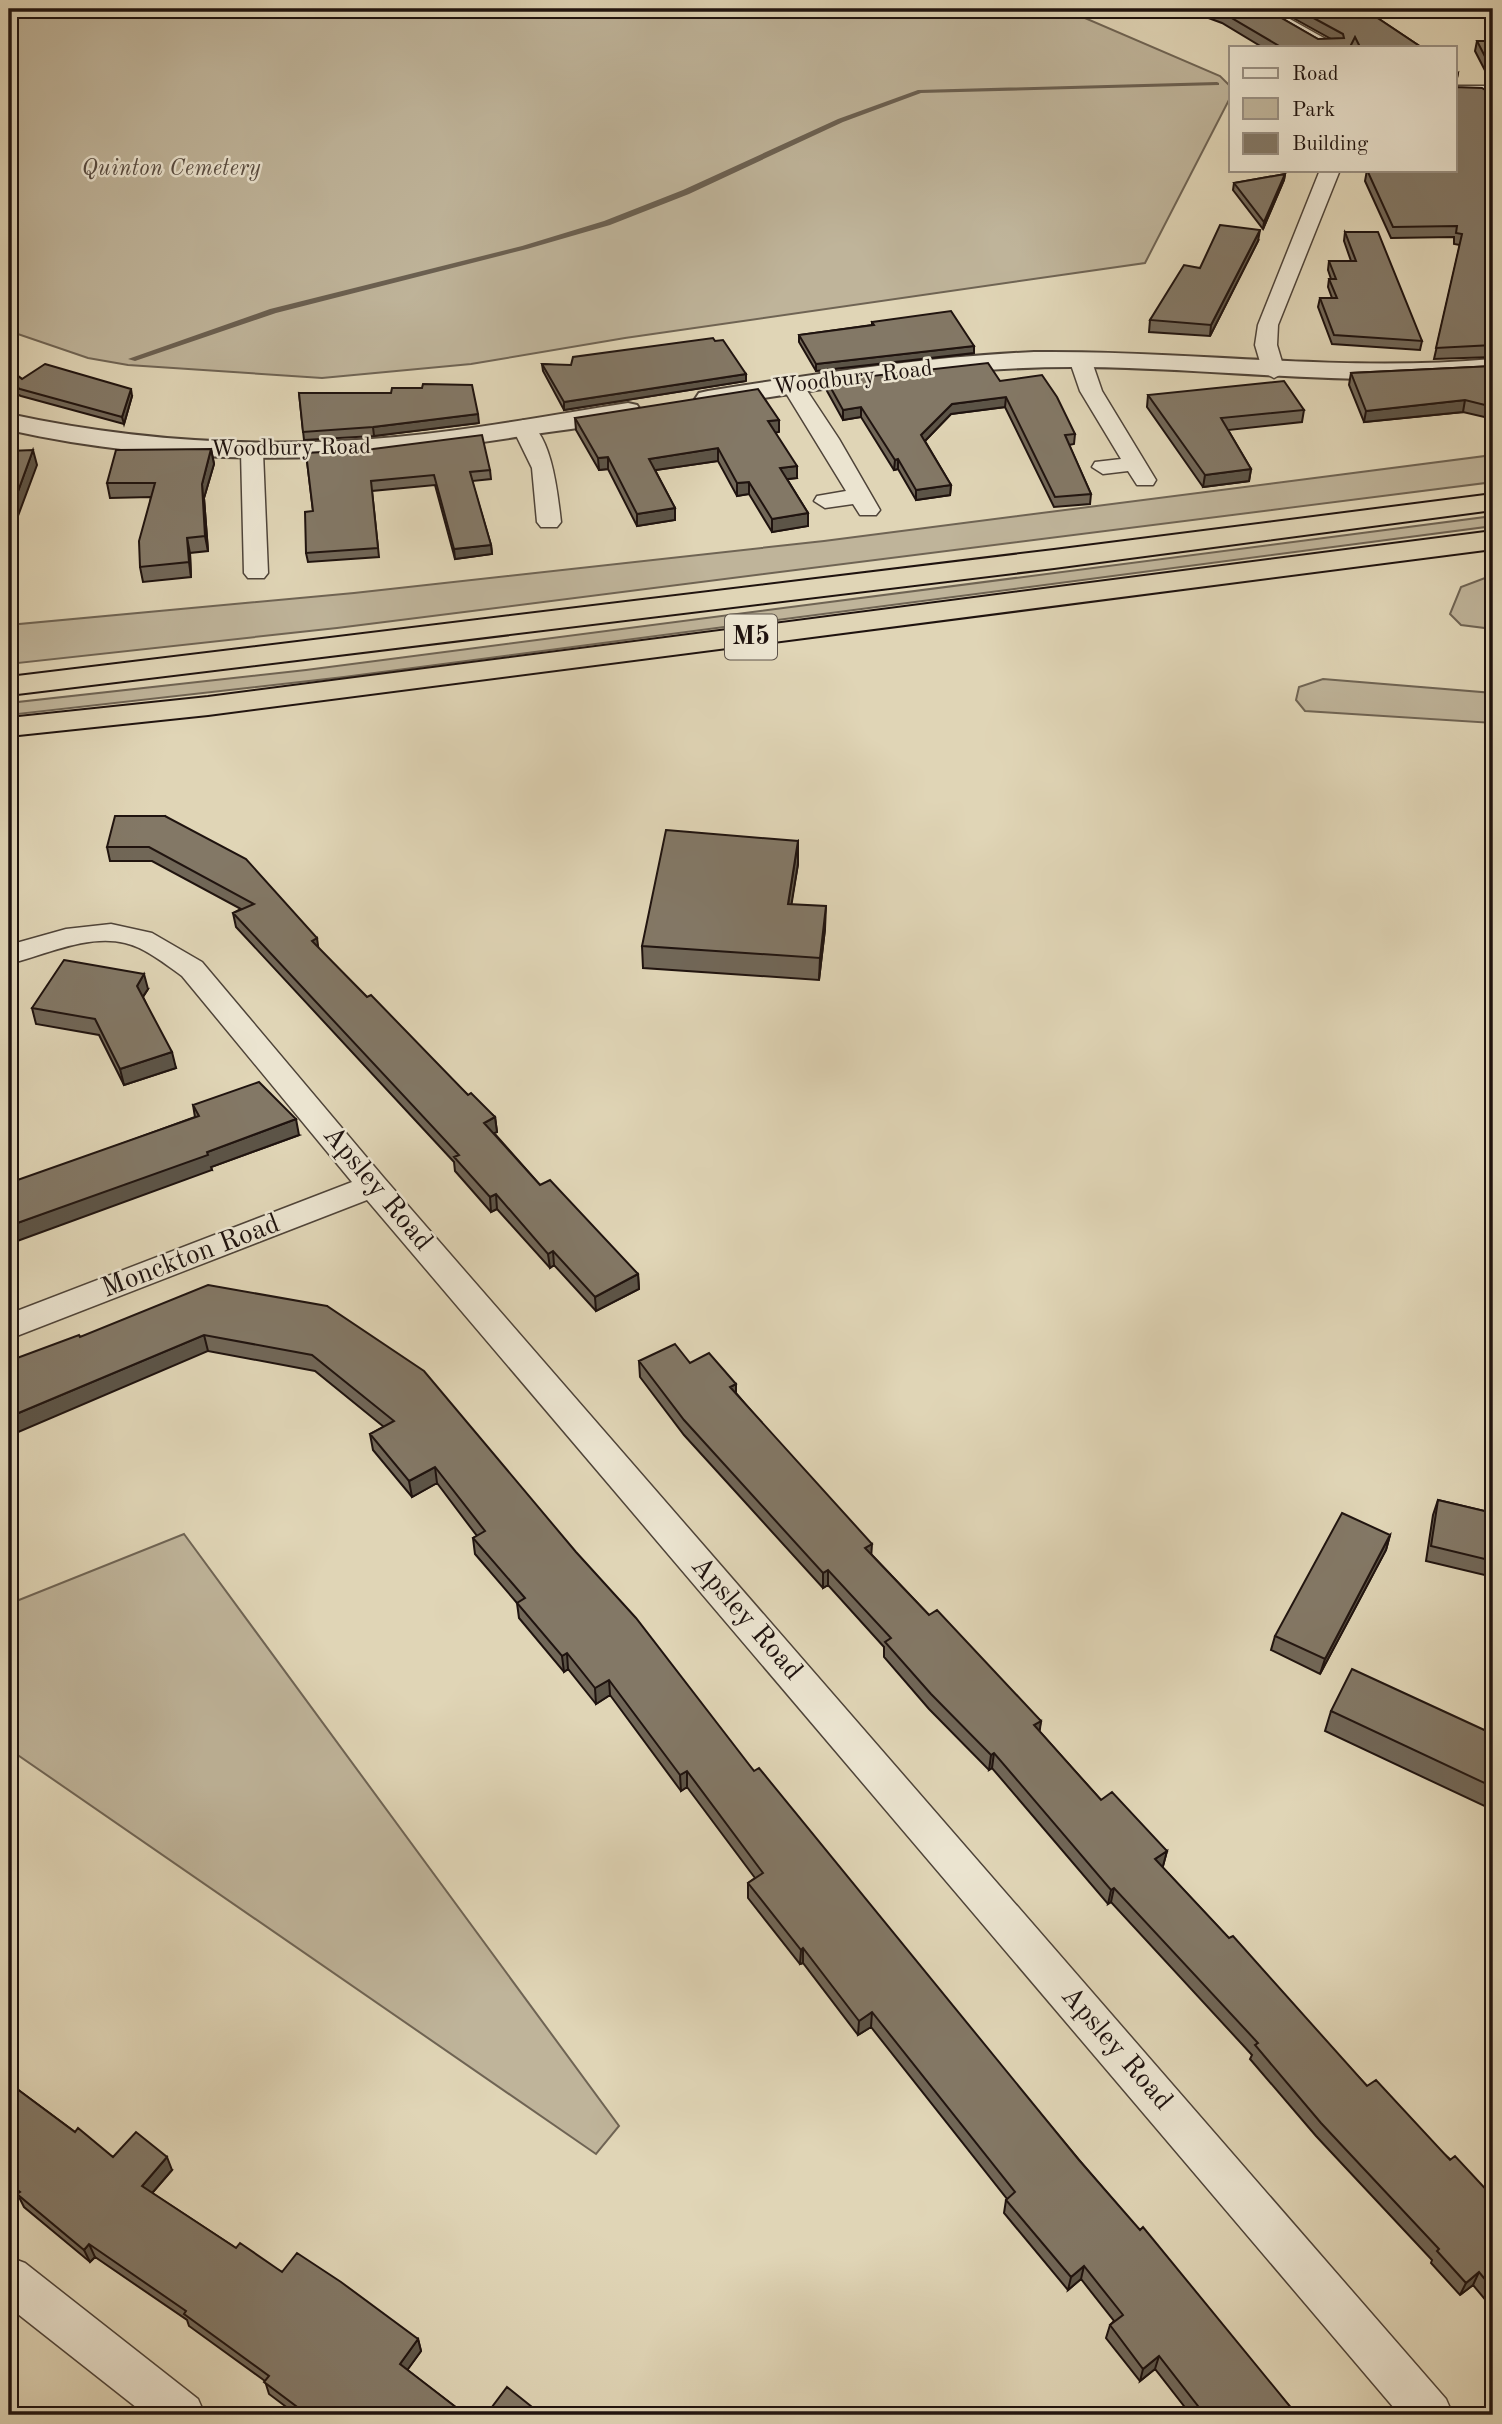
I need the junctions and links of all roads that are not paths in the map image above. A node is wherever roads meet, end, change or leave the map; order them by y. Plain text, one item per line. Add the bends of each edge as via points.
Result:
1 (1260, 9) edge
2 (1329, 46) edge
3 (1456, 91) edge
4 (1493, 91) edge
5 (1329, 172) edge
6 (1080, 359) junction
7 (1493, 367) edge
8 (1274, 372) junction
9 (792, 385) junction
10 (9, 422) edge
11 (523, 427) junction
12 (252, 452) junction
13 (1103, 467) dead end
14 (825, 501) dead end
15 (1493, 502) edge
16 (549, 522) dead end
17 (1493, 540) edge
18 (257, 573) dead end
19 (9, 686) edge
20 (9, 727) edge
21 (9, 955) edge
22 (373, 1186) junction
23 (9, 1327) edge
24 (9, 2279) edge
25 (182, 2415) edge
26 (1430, 2415) edge

1 - 2 street
3 - 4 street
5 - 8 street via 1268,325 1266,345
6 - 8 street, Woodbury Road
6 - 9 street, Woodbury Road via 1003,361
6 - 13 street via 1091,391 1140,472
7 - 8 street, Woodbury Road via 1409,373
9 - 11 street, Woodbury Road
9 - 14 street via 864,503
10 - 12 street, Woodbury Road via 100,441
11 - 12 street, Woodbury Road via 367,448
11 - 16 street via 543,468
12 - 18 street
15 - 19 highway, M5
17 - 20 highway, M5 via 277,697
21 - 22 street, Apsley Road via 73,937 126,934 166,952 192,969
22 - 23 street, Monckton Road
22 - 26 street, Apsley Road
24 - 25 street

